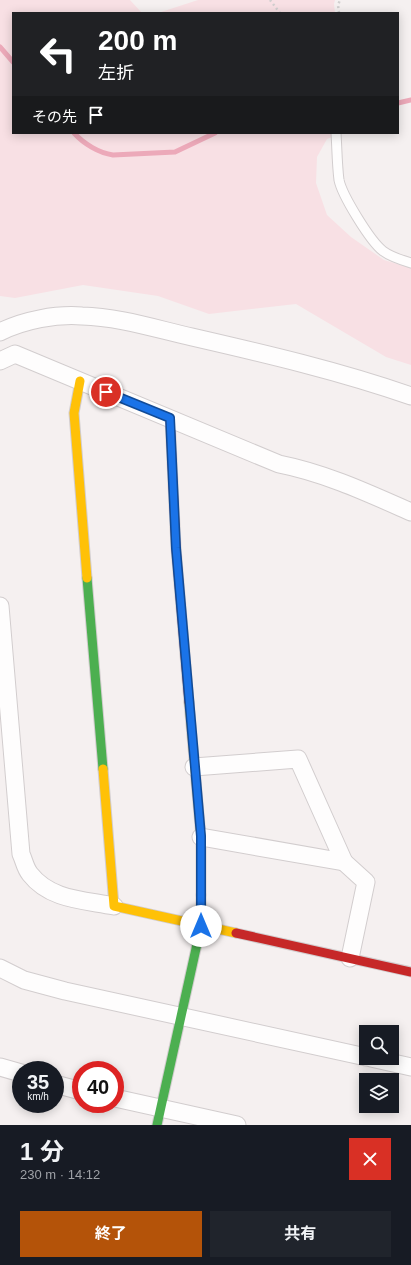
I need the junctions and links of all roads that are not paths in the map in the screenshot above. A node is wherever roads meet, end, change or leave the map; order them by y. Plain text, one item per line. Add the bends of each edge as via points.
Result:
1 (336, 134) edge
2 (411, 263) edge
3 (0, 332) edge
4 (0, 361) edge
5 (80, 381) junction
6 (411, 396) edge
7 (170, 418) junction
8 (411, 512) edge
9 (0, 606) edge
10 (194, 768) junction
11 (201, 836) junction
12 (344, 862) junction
13 (114, 906) junction
14 (201, 926) junction
15 (350, 958) junction
16 (0, 968) edge
17 (411, 972) edge
18 (182, 1017) junction
19 (359, 1055) edge
20 (399, 1063) edge
21 (411, 1065) edge
22 (0, 1067) edge
23 (12, 1070) edge
24 (124, 1100) edge
25 (161, 1108) junction
26 (157, 1125) edge
27 (237, 1125) edge

1 - 2 lane via 339,181 344,194 374,242 396,259
3 - 6 street via 57,316 105,318 295,360
4 - 5 street via 15,354
5 - 7 street
5 - 13 street via 74,413
7 - 8 street via 279,464 304,469
7 - 10 street via 176,548
9 - 13 street via 21,854 28,873 43,888 61,896
10 - 11 street
10 - 12 street via 298,759
11 - 12 street
11 - 14 street
12 - 15 street via 366,882
13 - 14 street
14 - 15 street
14 - 18 street
15 - 17 street
16 - 18 street via 24,980 58,990
18 - 19 street
18 - 25 street
20 - 21 street
22 - 23 street
24 - 25 street
25 - 26 street
25 - 27 street

